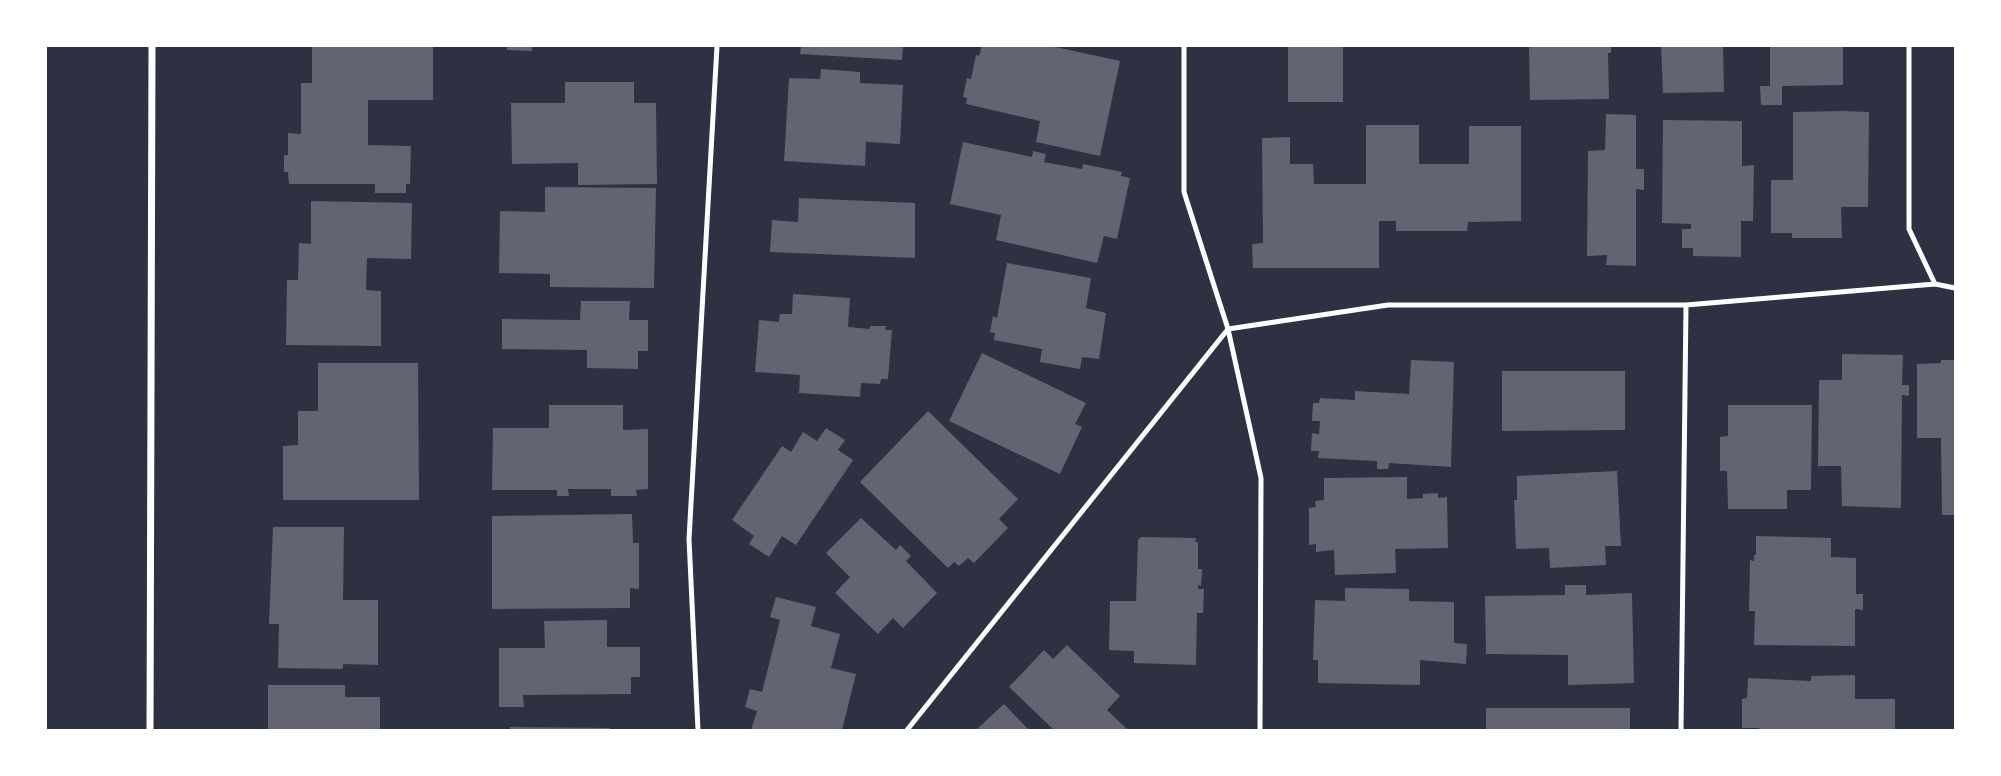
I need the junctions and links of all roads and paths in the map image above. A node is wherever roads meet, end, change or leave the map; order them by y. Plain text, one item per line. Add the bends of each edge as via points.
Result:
1 (152, 46) edge
2 (717, 46) edge
3 (1184, 46) edge
4 (1909, 46) edge
5 (1935, 284) junction
6 (1955, 288) edge
7 (1686, 305) junction
8 (1228, 329) junction
9 (150, 730) edge
10 (698, 730) edge
11 (907, 730) edge
12 (1260, 730) edge
13 (1681, 730) edge

1 - 9 street
2 - 10 lane via 689,539
3 - 8 lane via 1184,192
4 - 5 lane via 1909,229
5 - 6 lane
5 - 7 lane
7 - 8 lane via 1388,305
7 - 13 lane
8 - 11 lane
8 - 12 lane via 1261,478

